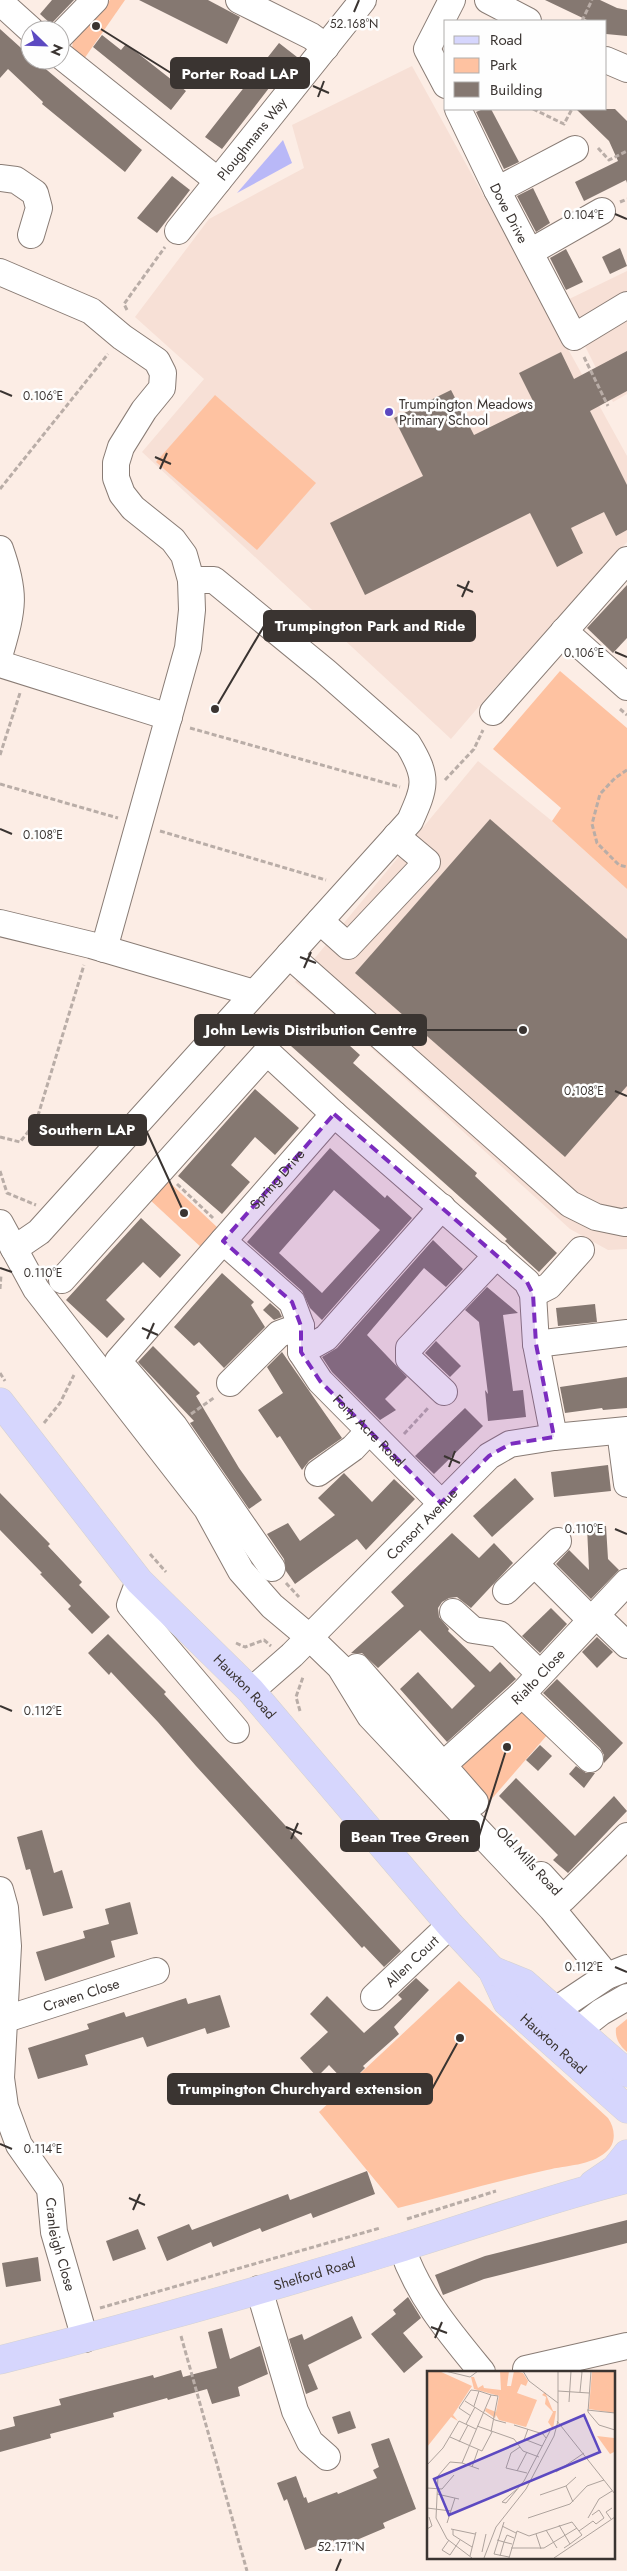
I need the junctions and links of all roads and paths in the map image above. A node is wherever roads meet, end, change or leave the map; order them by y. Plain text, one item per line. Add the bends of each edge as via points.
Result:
1 (95, 0) edge
2 (240, 0) edge
3 (363, 0) edge
4 (452, 0) edge
5 (488, 0) edge
6 (592, 0) edge
7 (0, 2) edge
8 (20, 20) edge
9 (526, 20) edge
10 (582, 20) edge
11 (70, 26) edge
12 (326, 47) junction
13 (607, 60) edge
14 (70, 63) edge
15 (627, 69) edge
16 (444, 81) edge
17 (461, 110) edge
18 (535, 110) edge
19 (571, 110) edge
20 (576, 149) joint
21 (627, 151) edge
22 (0, 178) edge
23 (218, 181) junction
24 (497, 190) junction
25 (602, 211) dead end
26 (178, 231) joint
27 (31, 235) dead end
28 (530, 252) junction
29 (0, 272) edge
30 (627, 304) edge
31 (568, 327) junction
32 (122, 337) junction
33 (608, 406) dead end
34 (0, 489) edge
35 (0, 549) edge
36 (627, 560) edge
37 (191, 580) junction
38 (564, 631) junction
39 (0, 653) edge
40 (0, 664) edge
41 (26, 673) junction
42 (623, 676) edge
43 (493, 712) joint
44 (169, 719) junction
45 (0, 755) edge
46 (627, 770) edge
47 (0, 784) edge
48 (414, 790) junction
49 (139, 824) junction
50 (396, 836) junction
51 (627, 867) edge
52 (332, 881) dead end
53 (320, 921) junction
54 (0, 923) edge
55 (97, 947) junction
56 (289, 955) junction
57 (254, 993) junction
58 (334, 1114) junction
59 (0, 1137) edge
60 (162, 1169) junction
61 (0, 1171) edge
62 (442, 1207) junction
63 (52, 1219) junction
64 (627, 1221) edge
65 (0, 1222) edge
66 (226, 1237) junction
67 (14, 1249) junction
68 (581, 1250) dead end
69 (496, 1255) junction
70 (0, 1271) edge
71 (62, 1280) dead end
72 (0, 1289) edge
73 (533, 1294) junction
74 (301, 1326) junction
75 (627, 1333) edge
76 (536, 1344) junction
77 (301, 1352) junction
78 (230, 1384) joint
79 (444, 1392) joint
80 (0, 1402) edge
81 (174, 1426) junction
82 (623, 1430) edge
83 (369, 1431) junction
84 (554, 1437) junction
85 (388, 1450) junction
86 (318, 1473) dead end
87 (627, 1484) edge
88 (441, 1503) junction
89 (558, 1541) dead end
90 (535, 1564) junction
91 (272, 1568) dead end
92 (139, 1581) junction
93 (627, 1582) edge
94 (506, 1591) dead end
95 (453, 1612) dead end
96 (594, 1617) junction
97 (309, 1637) junction
98 (627, 1645) edge
99 (356, 1668) dead end
100 (540, 1674) junction
101 (251, 1691) junction
102 (522, 1694) junction
103 (236, 1730) dead end
104 (590, 1759) dead end
105 (442, 1766) junction
106 (627, 1836) edge
107 (0, 1890) edge
108 (450, 1925) junction
109 (156, 1971) dead end
110 (617, 1972) edge
111 (374, 1997) dead end
112 (627, 1997) edge
113 (544, 2018) junction
114 (6, 2019) junction
115 (567, 2038) junction
116 (627, 2073) edge
117 (627, 2109) edge
118 (627, 2154) edge
119 (627, 2179) edge
120 (503, 2189) dead end
121 (585, 2189) junction
122 (405, 2220) dead end
123 (388, 2225) dead end
124 (402, 2248) junction
125 (259, 2289) junction
126 (81, 2327) junction
127 (180, 2333) dead end
128 (627, 2346) edge
129 (0, 2360) edge
130 (526, 2369) dead end
131 (481, 2371) edge
132 (327, 2457) dead end
133 (247, 2571) edge

1 - 11 street
2 - 12 street
3 - 12 street, Ploughmans Way
4 - 16 street via 427,49
5 - 9 street
6 - 10 path
7 - 8 street
12 - 23 street, Ploughmans Way
13 - 15 street
14 - 23 street
17 - 24 street, Dove Drive
18 - 19 path via 564,124
20 - 21 path via 597,146 608,160
20 - 24 street
22 - 27 street via 16,180 34,192 39,208
23 - 26 street, Ploughmans Way
24 - 28 street, Dove Drive
25 - 28 street
26 - 32 path via 124,304 132,322
28 - 31 street, Dove Drive
29 - 32 street via 91,311
30 - 31 street
31 - 33 path
32 - 34 path
32 - 37 street via 157,361 163,373 162,388 121,447 116,478 122,494 133,508 173,540 184,555
35 - 39 street via 12,589 8,626
36 - 38 street
37 - 44 street via 188,648
37 - 48 street via 214,580 408,744 418,759 423,777
38 - 42 street
38 - 43 street
40 - 41 street
41 - 44 street
41 - 45 path
43 - 48 path via 474,749 449,777
44 - 48 path
44 - 49 street
46 - 51 path via 614,778 600,794 592,824 597,843 619,865
47 - 49 path
48 - 50 street via 410,821
49 - 52 path
49 - 55 street
50 - 53 street
50 - 53 street via 427,862 348,946
53 - 56 street
54 - 55 street
55 - 57 street
55 - 59 path via 36,1122 20,1142
56 - 57 street
56 - 64 street via 570,1204 596,1217
57 - 63 street
58 - 60 street via 267,1052
58 - 62 street
58 - 66 street, Spring Drive
60 - 66 path
60 - 71 street
61 - 63 path via 7,1193 34,1203
62 - 69 street
62 - 77 street via 326,1338
63 - 67 street
65 - 67 street
66 - 74 street via 292,1302
66 - 81 street, Spring Drive via 118,1361
67 - 97 street via 36,1289 67,1331 207,1509 241,1571 272,1606
68 - 73 street via 549,1286
69 - 73 street via 528,1282
69 - 79 street via 409,1348 409,1359
70 - 72 path
73 - 76 street
74 - 77 street
74 - 78 street via 279,1334
75 - 76 street
76 - 84 street
77 - 83 street, Forty Acre Road via 320,1381
78 - 81 path
79 - 85 path
80 - 92 main road, Hauxton Road
81 - 91 street, Spring Drive
82 - 84 street, Consort Avenue
82 - 87 street
83 - 85 street, Forty Acre Road
83 - 86 street via 353,1448
84 - 88 street, Consort Avenue via 510,1444 489,1456
85 - 88 street, Forty Acre Road
88 - 97 street, Consort Avenue
89 - 90 street
90 - 94 street
90 - 96 street
92 - 101 main road, Hauxton Road
92 - 103 street via 130,1605
93 - 96 street, Rialto Close
95 - 100 street via 473,1630 498,1634
96 - 98 street
96 - 100 street, Rialto Close
97 - 101 street, Consort Avenue
97 - 110 street via 340,1667 370,1716 552,1909
99 - 105 street, Old Mills Road
100 - 102 street, Rialto Close
101 - 108 main road, Hauxton Road
102 - 104 street
102 - 105 street, Rialto Close
105 - 106 street, Old Mills Road via 563,1899
107 - 114 street, Cranleigh Close via 8,1946
108 - 111 street, Allen Court
108 - 113 main road, Hauxton Road via 492,1970 507,2002
109 - 114 street, Craven Close
110 - 113 street
112 - 115 street
113 - 115 main road, Hauxton Road
114 - 126 street, Cranleigh Close via 1,2078 5,2107 19,2145 50,2189 54,2232
115 - 116 main road, Hauxton Road
115 - 117 main road, Hauxton Road
118 - 121 main road via 615,2169
119 - 121 main road, Shelford Road
120 - 122 path
121 - 124 main road, Shelford Road
123 - 126 path via 150,2292
124 - 125 main road, Shelford Road
124 - 131 street via 420,2291 434,2313
125 - 126 main road, Shelford Road
125 - 132 street via 295,2412 310,2442
126 - 129 main road, Shelford Road
127 - 133 path
128 - 130 street

